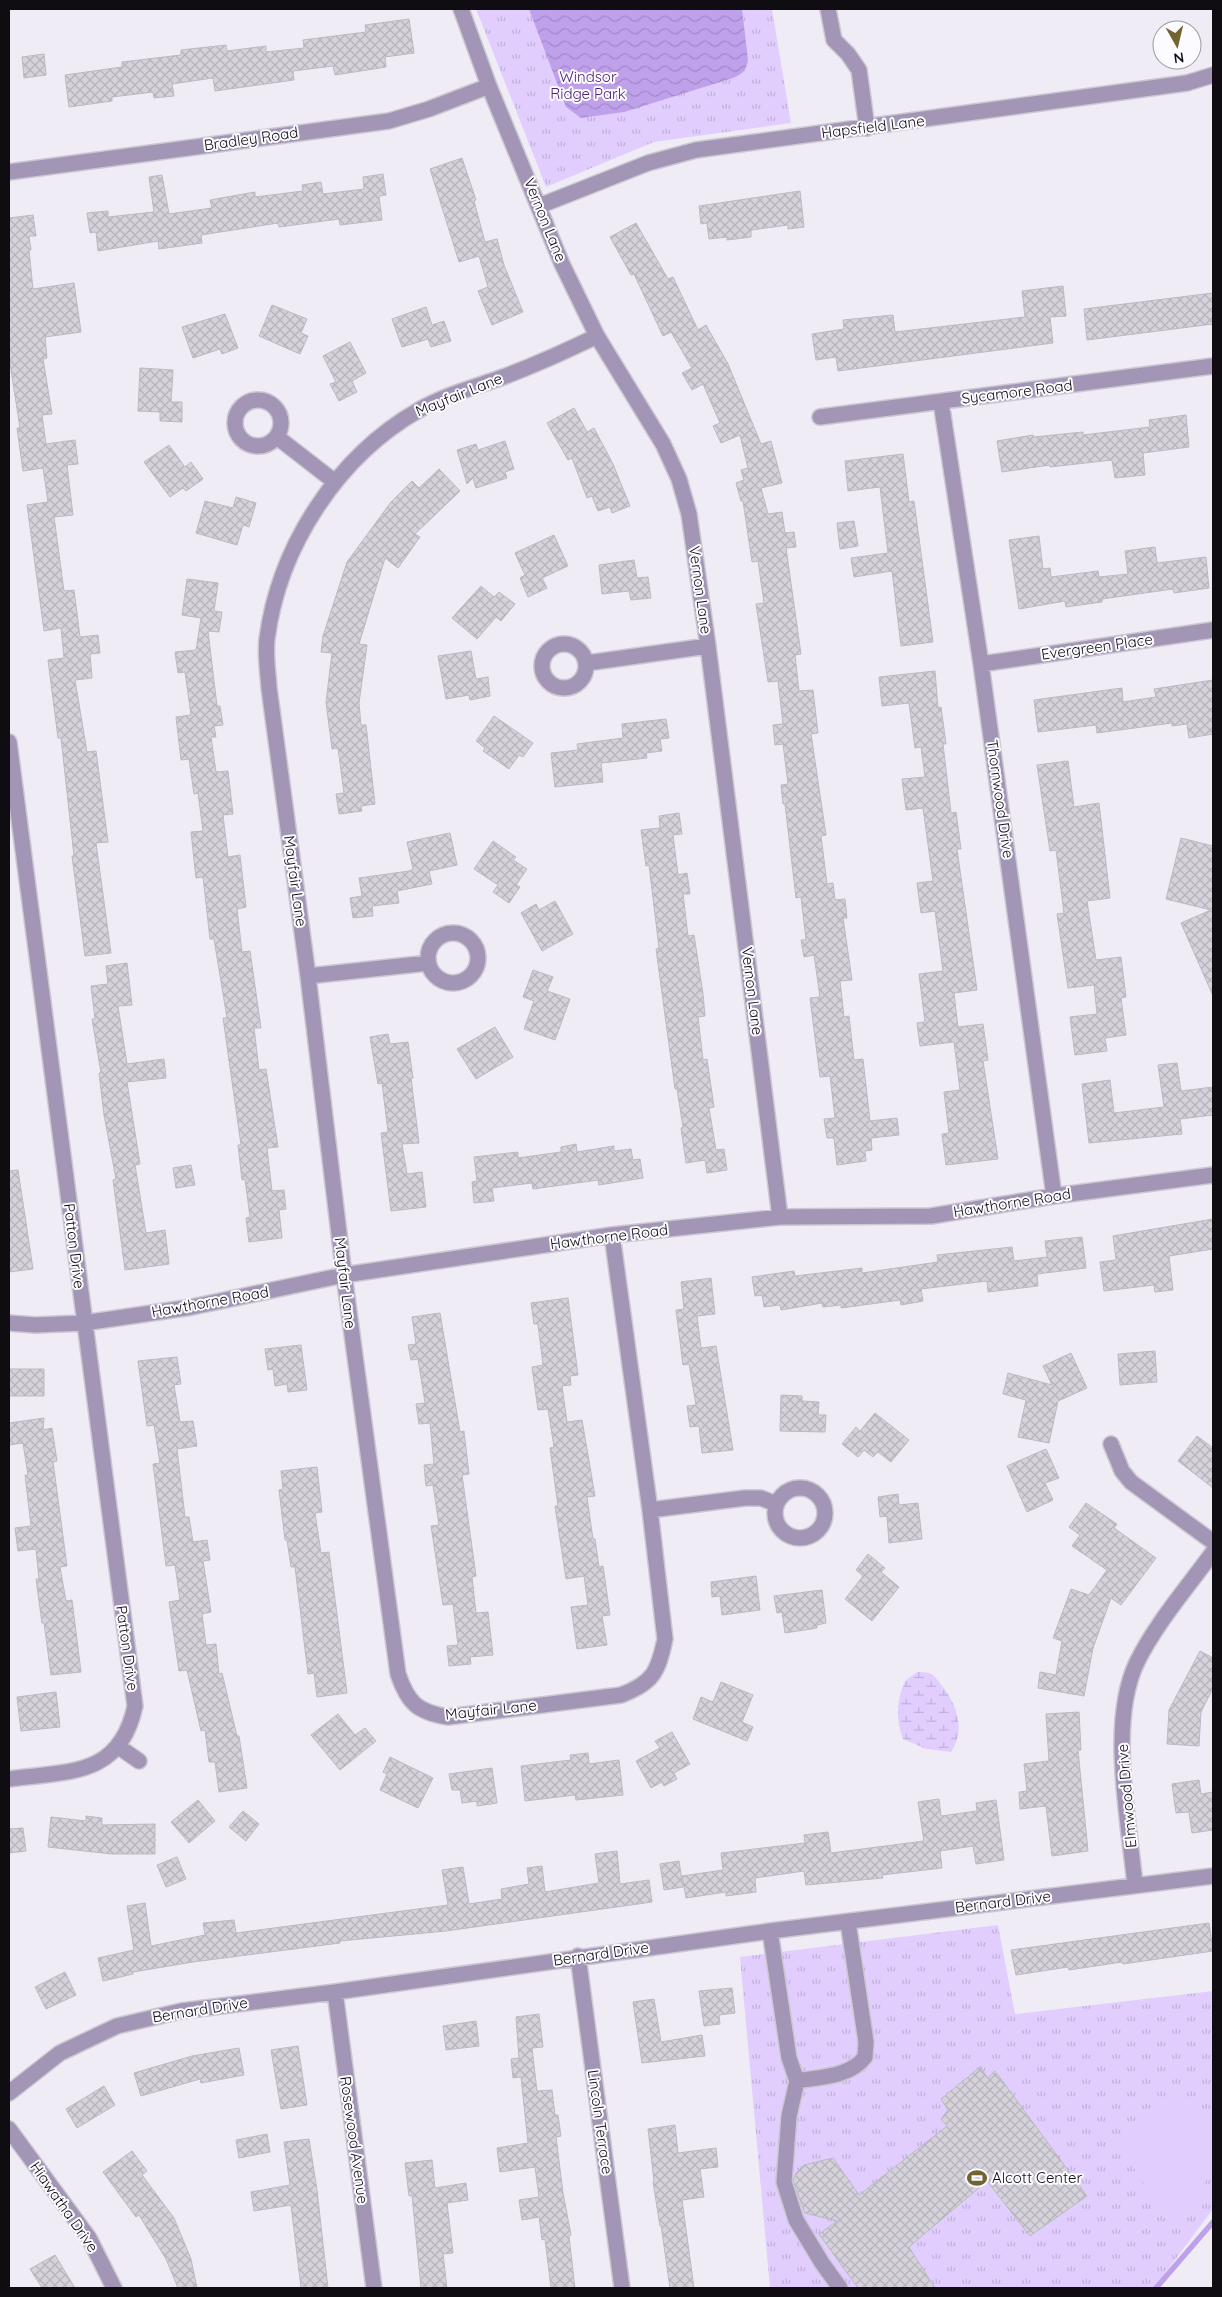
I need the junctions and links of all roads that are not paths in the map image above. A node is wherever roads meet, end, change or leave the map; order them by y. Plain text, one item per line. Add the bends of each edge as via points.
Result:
1 (461, 9) edge
2 (828, 9) edge
3 (1213, 74) edge
4 (488, 86) junction
5 (867, 128) junction
6 (9, 172) edge
7 (539, 206) junction
8 (597, 336) junction
9 (1213, 366) edge
10 (941, 402) junction
11 (820, 417) dead end
12 (276, 437) dead end
13 (335, 482) junction
14 (1213, 630) edge
15 (708, 646) junction
16 (586, 663) dead end
17 (981, 664) junction
18 (9, 742) edge
19 (428, 963) dead end
20 (308, 976) junction
21 (1213, 1175) edge
22 (1054, 1196) junction
23 (780, 1217) junction
24 (612, 1235) junction
25 (344, 1275) junction
26 (9, 1322) edge
27 (84, 1323) junction
28 (1111, 1444) dead end
29 (776, 1504) dead end
30 (650, 1510) junction
31 (1213, 1542) edge
32 (1213, 1552) edge
33 (119, 1747) junction
34 (139, 1761) dead end
35 (9, 1779) edge
36 (1213, 1876) edge
37 (1135, 1885) junction
38 (848, 1922) junction
39 (770, 1931) junction
40 (578, 1956) junction
41 (334, 1992) junction
42 (797, 2081) junction
43 (9, 2093) edge
44 (9, 2129) edge
45 (114, 2288) edge
46 (374, 2288) edge
47 (622, 2288) edge
48 (840, 2288) edge

1 - 4 street, Vernon Lane
2 - 5 street via 834,40 859,70
3 - 5 street, Hapsfield Lane via 1187,83
4 - 6 street, Bradley Road via 389,121
4 - 7 street, Vernon Lane
5 - 7 street, Hapsfield Lane via 696,150 648,163
7 - 8 street, Vernon Lane via 562,264
8 - 13 street, Mayfair Lane via 542,362 419,409 387,431
8 - 15 street, Vernon Lane via 664,444 678,479 689,514
9 - 10 street, Sycamore Road
10 - 11 street, Sycamore Road
10 - 17 street, Thornwood Drive
12 - 13 street
13 - 20 street, Mayfair Lane via 309,520 289,558 267,640 269,688
14 - 17 street, Evergreen Place
15 - 16 street
15 - 23 street, Vernon Lane
17 - 22 street, Thornwood Drive
18 - 27 street, Patton Drive
19 - 20 street
20 - 25 street, Mayfair Lane
21 - 22 street, Hawthorne Road
22 - 23 street, Hawthorne Road via 931,1216
23 - 24 street, Hawthorne Road
24 - 25 street, Hawthorne Road
24 - 30 street, Mayfair Lane
25 - 27 street, Hawthorne Road via 220,1302
25 - 30 street, Mayfair Lane via 398,1674 405,1694 415,1706 431,1714 448,1717 621,1695 640,1688 661,1660 665,1639
26 - 27 street, Hawthorne Road via 35,1325
27 - 33 street, Patton Drive via 135,1706 131,1727
28 - 31 street via 1122,1471 1131,1482
29 - 30 street via 761,1498 745,1498
32 - 37 street, Elmwood Drive via 1154,1632 1136,1664 1125,1701 1121,1744
33 - 34 street
33 - 35 street via 100,1762 76,1770
36 - 37 street, Bernard Drive
37 - 38 street, Bernard Drive
38 - 39 street, Bernard Drive
38 - 42 street via 866,2042 865,2057 854,2068 838,2074
39 - 40 street, Bernard Drive
39 - 42 street via 789,2058
40 - 41 street, Bernard Drive
40 - 47 street, Lincoln Terrace
41 - 43 street, Bernard Drive via 181,2010 117,2026 60,2053
41 - 46 street, Rosewood Avenue
42 - 48 street via 789,2116 784,2182 796,2220
44 - 45 street, Hiawatha Drive via 89,2238

